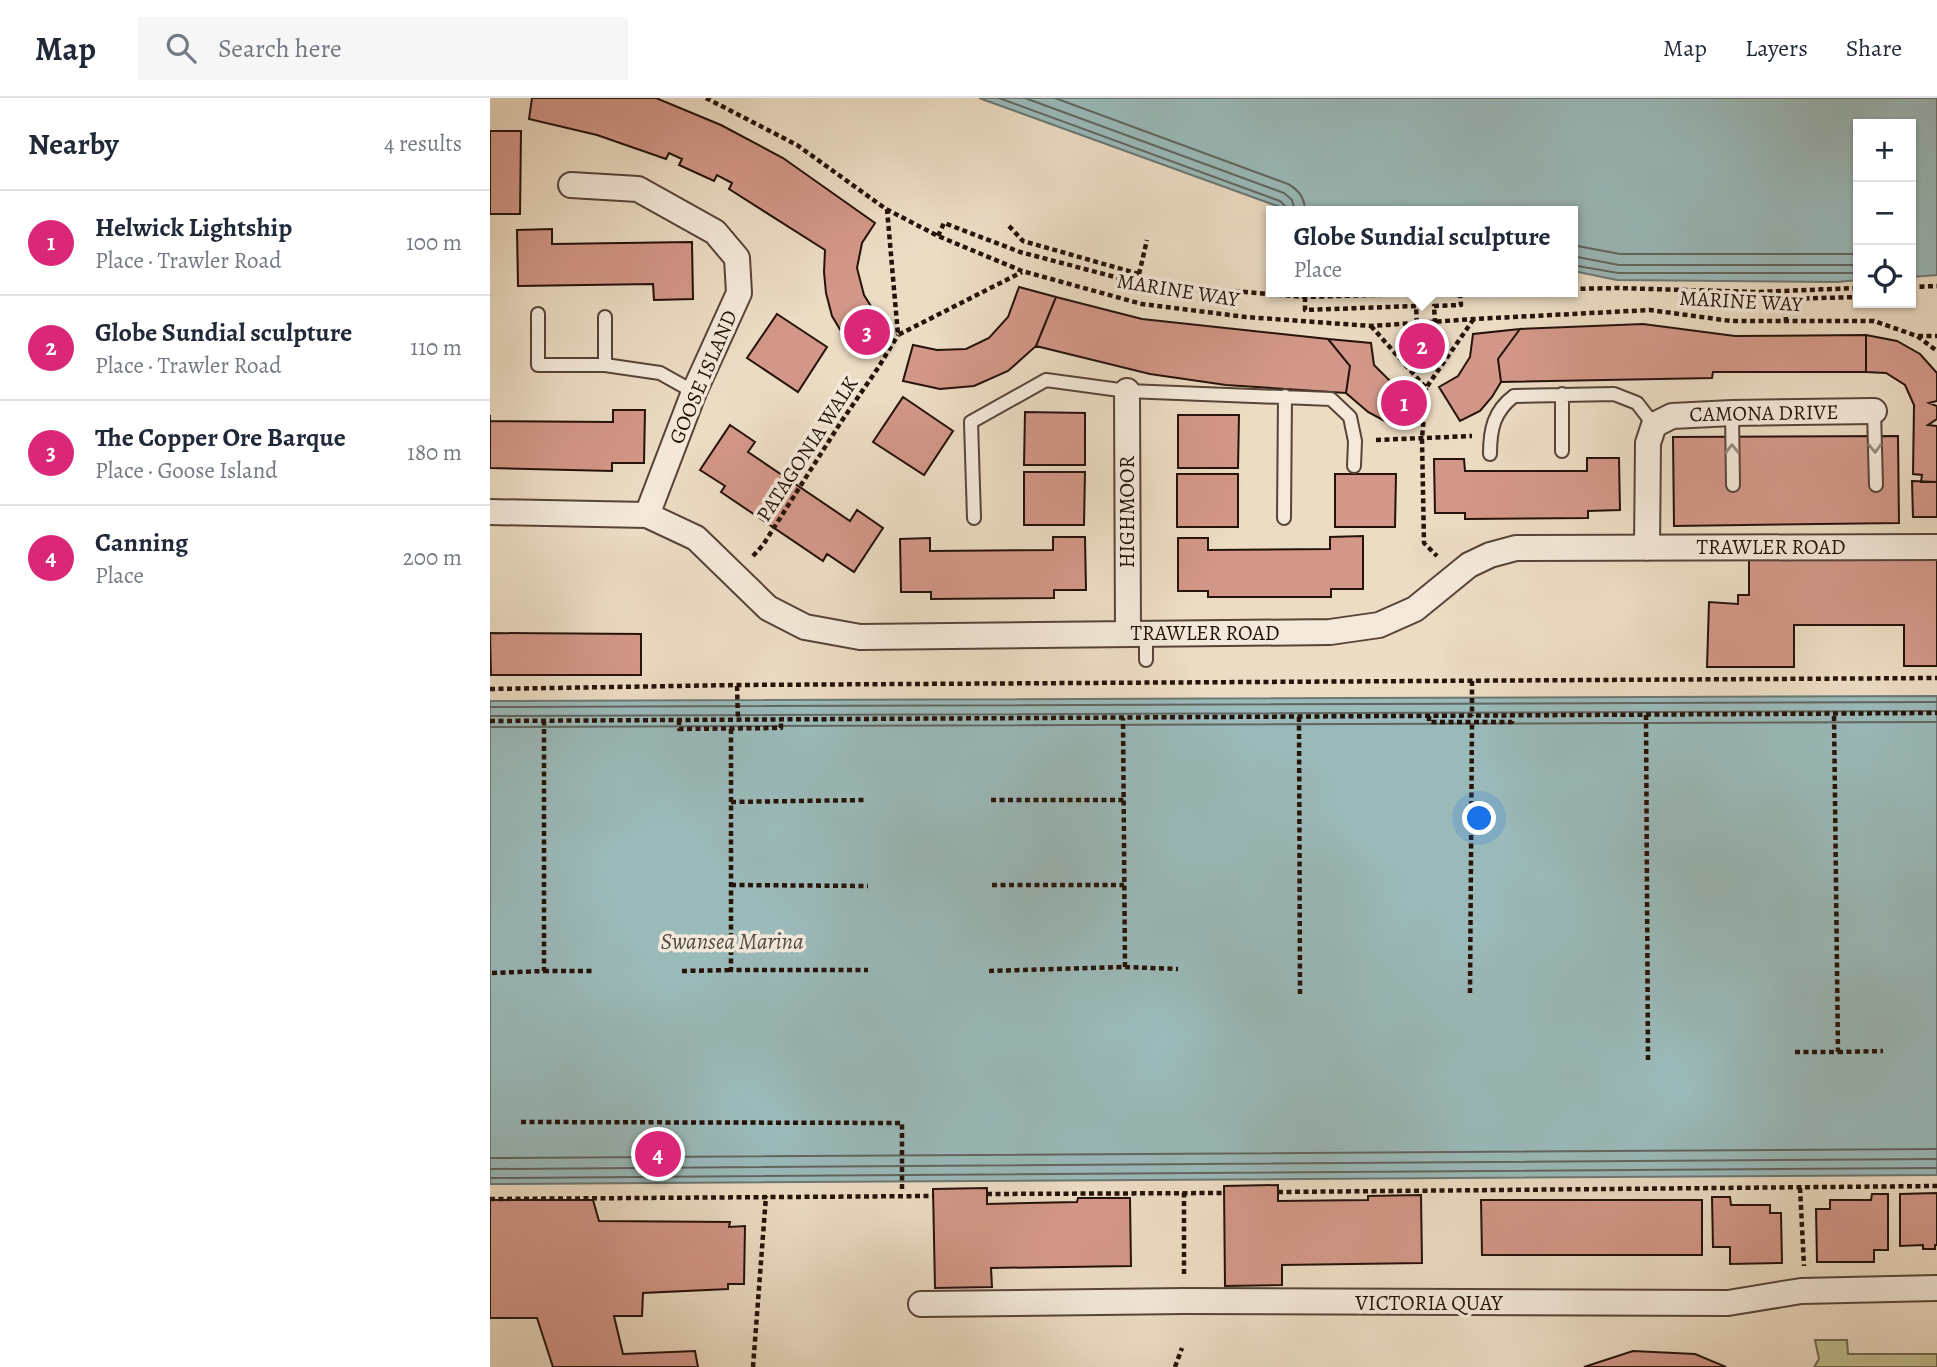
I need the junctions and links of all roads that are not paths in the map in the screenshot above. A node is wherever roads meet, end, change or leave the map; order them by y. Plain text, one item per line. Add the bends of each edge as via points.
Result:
1 (571, 186) dead end
2 (538, 314) dead end
3 (605, 317) dead end
4 (605, 366) junction
5 (1127, 391) junction
6 (694, 392) junction
7 (1562, 394) junction
8 (1285, 396) junction
9 (1874, 411) joint
10 (1732, 413) junction
11 (1654, 425) junction
12 (1562, 451) dead end
13 (1490, 454) dead end
14 (1354, 466) dead end
15 (1733, 485) dead end
16 (1876, 485) dead end
17 (490, 512) edge
18 (647, 515) junction
19 (974, 518) dead end
20 (1284, 518) dead end
21 (1937, 547) edge
22 (1647, 548) junction
23 (1137, 634) junction
24 (1146, 660) dead end
25 (1937, 1287) edge
26 (921, 1304) dead end

1 - 6 street, GOOSE ISLAND via 638,189 715,232 737,258 739,293
2 - 4 lane via 538,365
3 - 4 lane
4 - 6 lane via 660,373
5 - 8 lane
5 - 19 lane via 1046,380 971,422
5 - 23 street, HIGHMOOR
6 - 18 street, GOOSE ISLAND
7 - 11 lane via 1614,394 1637,403
7 - 12 lane
7 - 13 lane via 1514,396 1501,405 1490,435
8 - 14 lane via 1331,399 1350,416
8 - 20 lane
9 - 10 street, CAMONA DRIVE
9 -> 16 lane
10 - 11 street, CAMONA DRIVE via 1672,416
15 -> 10 lane
11 - 22 street via 1648,443
17 - 18 street, TRAWLER ROAD
18 - 23 street, TRAWLER ROAD via 696,538 768,608 805,627 860,637
21 - 22 street, TRAWLER ROAD
22 - 23 street, TRAWLER ROAD via 1516,548 1490,555 1469,565 1415,609 1378,625 1330,632
23 - 24 lane
25 - 26 street, VICTORIA QUAY via 1801,1291 1728,1303

